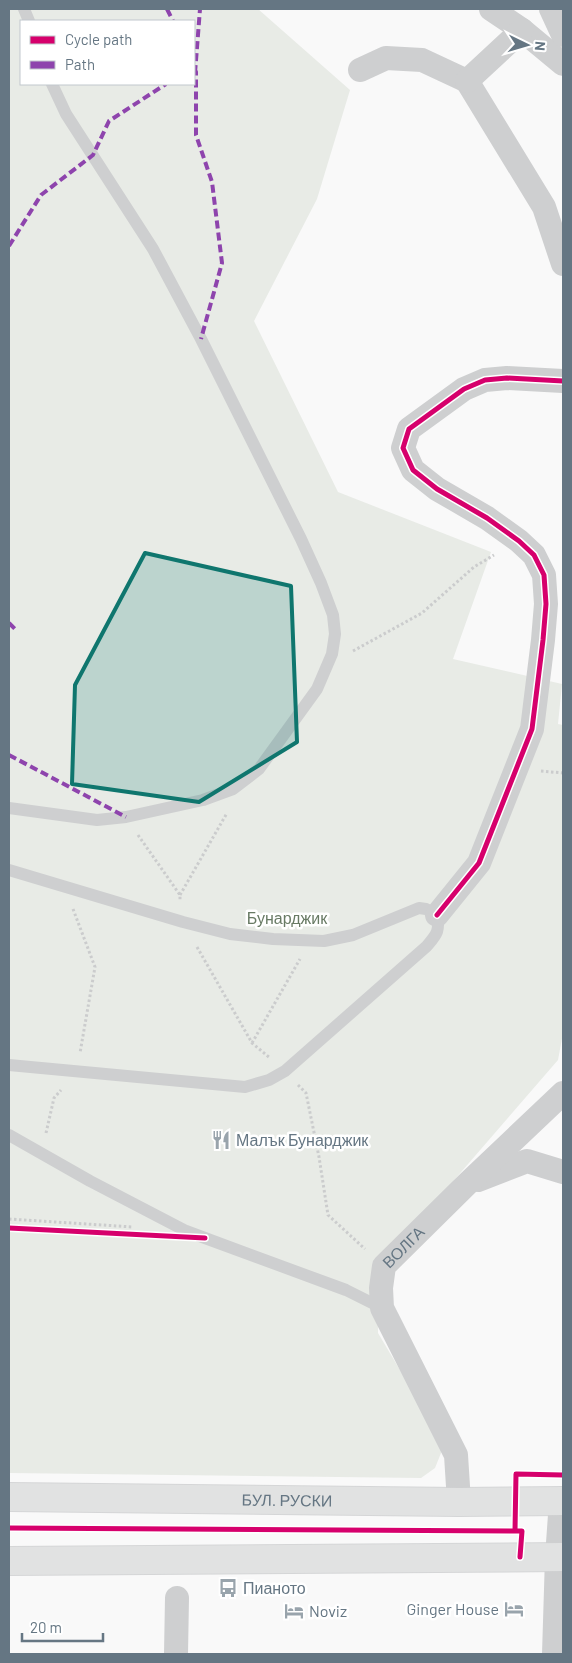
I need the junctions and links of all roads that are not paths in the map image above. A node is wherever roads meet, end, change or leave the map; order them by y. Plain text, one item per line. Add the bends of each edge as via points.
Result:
1 (491, 9) edge
2 (551, 9) edge
3 (522, 30) junction
4 (563, 35) edge
5 (563, 64) edge
6 (360, 70) dead end
7 (467, 81) junction
8 (52, 85) edge
9 (563, 264) edge
10 (563, 381) edge
11 (9, 808) edge
12 (9, 870) edge
13 (437, 915) junction
14 (9, 1066) edge
15 (563, 1092) edge
16 (9, 1135) edge
17 (563, 1172) edge
18 (467, 1184) junction
19 (382, 1308) junction
20 (9, 1497) edge
21 (563, 1501) edge
22 (459, 1502) junction
23 (561, 1557) edge
24 (9, 1561) edge
25 (177, 1598) dead end
26 (176, 1654) edge
27 (556, 1654) edge

1 - 3 street
2 - 4 street
3 - 5 street
3 - 7 street
6 - 7 street via 386,58 422,60
7 - 9 street via 544,207
8 - 11 lane via 66,114 154,249 201,338 321,583 333,615 335,634 332,654 317,689 259,769 233,789 203,800 97,820
10 - 13 street via 485,380 464,389 409,429 403,448 412,470 518,541 534,555 544,575 544,640 532,729 479,863
12 - 13 lane via 183,922 230,934 273,939 324,942 353,935 419,908 426,908
13 - 14 lane via 438,933 427,946 286,1071 269,1080 246,1087
15 - 18 street, ВОЛГА
16 - 19 lane via 186,1231 346,1290
17 - 18 street via 527,1161
18 - 19 street, ВОЛГА via 384,1266
19 - 22 street, ВОЛГА via 456,1455
20 - 22 main road, БУЛ. РУСКИ
21 - 22 main road, БУЛ. РУСКИ
21 - 23 street
23 - 24 main road
23 - 27 street
25 - 26 street

